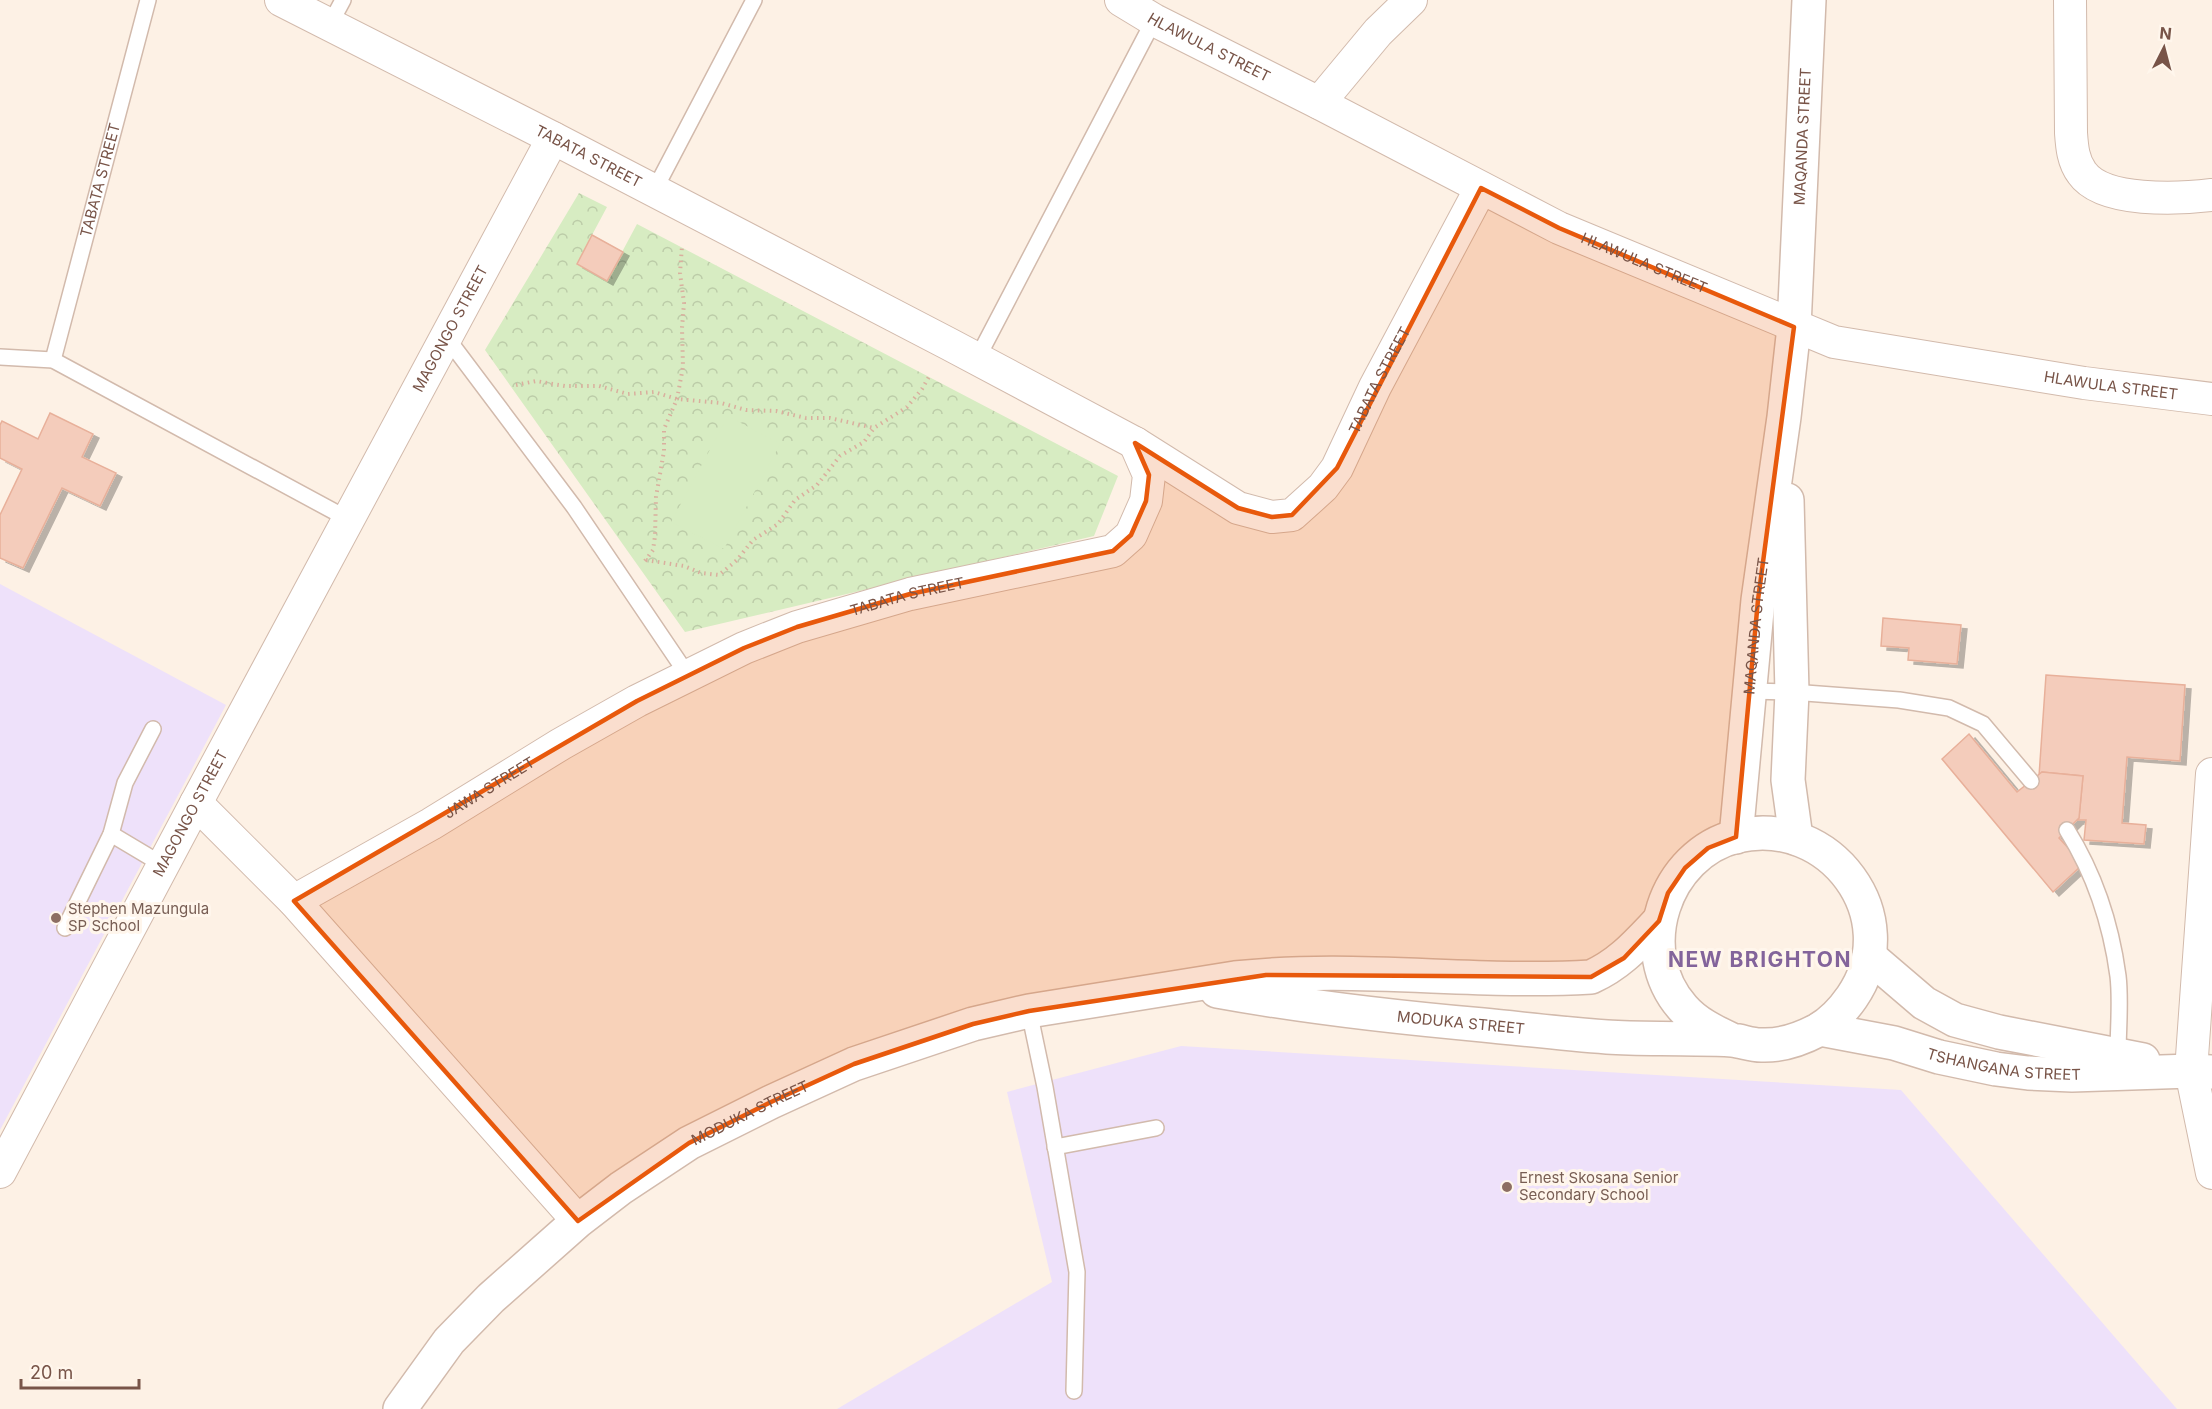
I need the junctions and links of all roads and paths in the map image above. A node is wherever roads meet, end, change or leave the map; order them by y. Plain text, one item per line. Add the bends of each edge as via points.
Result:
1 (148, 0) edge
2 (281, 0) edge
3 (754, 0) edge
4 (1121, 0) edge
5 (1411, 0) edge
6 (1809, 0) edge
7 (2070, 0) edge
8 (336, 13) edge
9 (1154, 20) junction
10 (1319, 103) junction
11 (553, 138) junction
12 (1480, 188) junction
13 (654, 191) junction
14 (2212, 195) edge
15 (682, 238) dead end
16 (1794, 327) junction
17 (447, 338) junction
18 (0, 357) edge
19 (977, 359) junction
20 (53, 360) junction
21 (934, 371) dead end
22 (510, 386) dead end
23 (677, 399) junction
24 (2212, 399) edge
25 (1784, 417) junction
26 (874, 428) junction
27 (1135, 443) junction
28 (348, 519) junction
29 (646, 560) junction
30 (638, 566) dead end
31 (689, 677) junction
32 (1750, 692) junction
33 (1792, 692) junction
34 (153, 729) dead end
35 (2212, 774) edge
36 (2031, 781) dead end
37 (196, 803) junction
38 (2067, 830) dead end
39 (111, 834) junction
40 (1736, 837) junction
41 (1796, 838) junction
42 (163, 865) junction
43 (294, 901) junction
44 (1659, 921) junction
45 (65, 928) dead end
46 (1869, 956) junction
47 (1192, 987) junction
48 (1029, 1011) junction
49 (1820, 1029) junction
50 (1732, 1040) junction
51 (2118, 1055) junction
52 (2202, 1072) edge
53 (1156, 1128) dead end
54 (1055, 1147) junction
55 (0, 1172) edge
56 (2212, 1173) edge
57 (578, 1221) junction
58 (1074, 1391) dead end
59 (400, 1409) edge

1 - 20 lane, TABATA STREET
2 - 8 street, TABATA STREET
3 - 13 lane, TABATA STREET
4 - 9 street, HLAWULA STREET
5 - 10 street via 1378,32
6 - 16 street, MAQANDA STREET
7 - 14 street via 2071,133 2076,163 2083,175 2115,193 2177,198
8 - 11 street, TABATA STREET
9 - 10 street, HLAWULA STREET
9 - 19 lane
10 - 12 street, HLAWULA STREET
11 - 13 street, TABATA STREET
11 - 17 street, MAGONGO STREET
12 - 16 street, HLAWULA STREET via 1559,228
12 - 27 street, TABATA STREET via 1336,468 1323,487 1292,515 1272,516 1238,508
13 - 19 street, TABATA STREET
15 - 23 path via 680,273 684,303
16 - 24 street, HLAWULA STREET via 1834,342 2084,383
16 - 25 street, MAQANDA STREET
17 - 28 street, MAGONGO STREET
17 - 31 lane via 574,507
18 - 20 lane
19 - 27 street, TABATA STREET
20 - 28 lane
21 - 26 path via 907,407
22 - 23 path via 536,381 599,386 628,394 654,392
23 - 26 path via 830,418
23 - 29 path via 664,429 655,536 653,550
25 - 32 street, MAQANDA STREET via 1758,600
25 - 33 street, MAQANDA STREET
26 - 29 path via 864,442 840,456 817,485 795,500 778,524 753,540 719,574
27 - 31 street, TABATA STREET via 1149,475 1146,501 1131,535 1113,551 857,608 744,648
28 - 37 street, MAGONGO STREET
29 - 30 path
31 - 43 street, JAWA STREET via 561,744 431,824
32 - 33 lane
32 - 40 street, MAQANDA STREET
33 - 36 lane via 1949,708 1983,724
33 - 41 street, MAQANDA STREET via 1788,780
34 - 39 lane via 125,783
35 - 52 street
37 - 42 street, MAGONGO STREET
37 - 43 street
38 - 51 lane via 2084,857 2108,918 2118,978
39 - 42 lane
39 - 45 lane
40 - 41 street via 1766,832
40 - 44 street via 1708,848 1685,868 1668,892
41 - 46 street via 1823,850 1846,871 1861,897 1869,926
42 - 55 street, MAGONGO STREET
43 - 57 street
44 - 47 street, MODUKA STREET via 1624,958 1591,977 1339,973 1266,975
44 - 50 street via 1658,952 1666,981 1682,1007 1704,1027
46 - 49 street via 1860,985 1843,1010
46 - 51 street, TSHANGANA STREET via 1924,1003 1955,1020
47 - 48 street, MODUKA STREET
47 - 50 street, MODUKA STREET via 1392,1017 1610,1037
48 - 54 lane
48 - 57 street, MODUKA STREET via 899,1048 771,1102 689,1143
49 - 50 street via 1792,1042 1762,1045
49 - 52 street, TSHANGANA STREET via 2028,1073
51 - 52 street, TSHANGANA STREET
52 - 56 street
53 - 54 lane
54 - 58 lane via 1077,1272
57 - 59 street, MODUKA STREET via 449,1341

